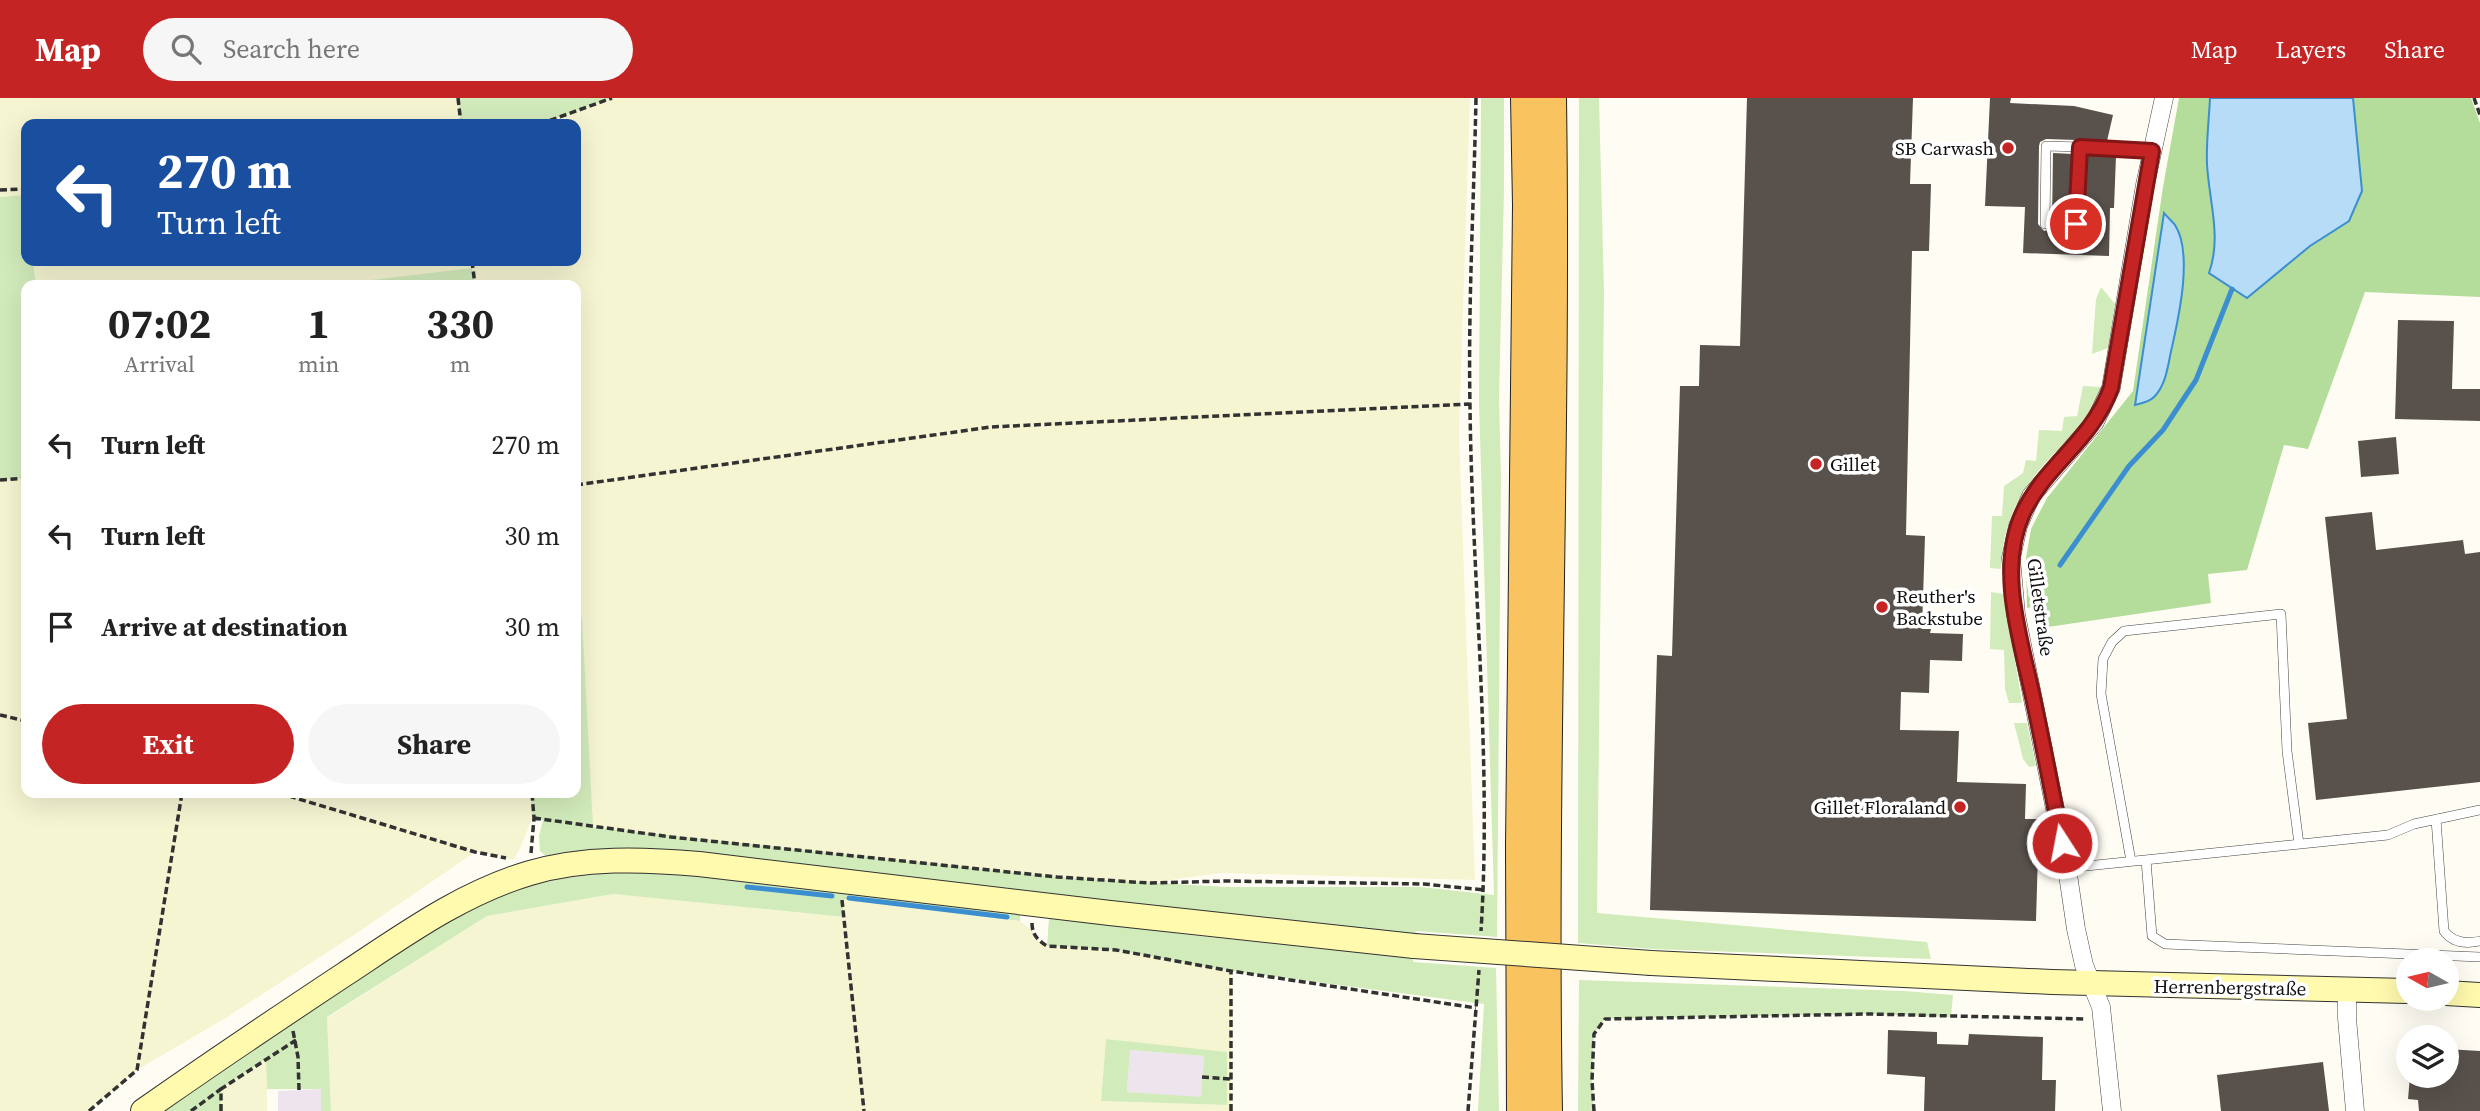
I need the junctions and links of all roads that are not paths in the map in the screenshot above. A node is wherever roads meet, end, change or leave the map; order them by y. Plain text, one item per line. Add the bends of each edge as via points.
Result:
1 (1525, 98) edge
2 (1552, 98) edge
3 (2164, 98) edge
4 (2080, 147) junction
5 (2152, 151) junction
6 (2045, 224) dead end
7 (2076, 224) dead end
8 (2480, 810) edge
9 (2436, 819) junction
10 (2300, 844) junction
11 (2146, 860) junction
12 (2131, 861) junction
13 (2067, 868) junction
14 (2480, 941) edge
15 (2480, 957) edge
16 (2091, 983) junction
17 (2347, 989) junction
18 (2396, 991) edge
19 (2459, 994) edge
20 (2480, 995) edge
21 (143, 1111) edge
22 (1521, 1111) edge
23 (1548, 1111) edge
24 (2112, 1111) edge
25 (2356, 1111) edge

1 - 22 highway
2 - 23 highway
3 - 5 street, Gilletstraße
4 - 5 lane
4 - 6 lane via 2046,146
4 - 7 lane
5 - 13 street, Gilletstraße via 2111,388 2085,435 2031,496 2011,558 2016,615
8 - 9 lane
9 - 10 lane via 2388,835
9 - 14 lane via 2444,931 2456,941
10 - 11 lane
10 - 12 lane via 2287,751 2281,614 2124,631 2112,642 2103,659 2101,694
11 - 12 lane
11 - 15 lane via 2152,936 2165,944
12 - 13 lane
13 - 16 street, Gilletstraße via 2076,929
16 - 17 main road, Herrenbergstraße
16 - 21 main road, Herrenbergstraße, bridge via 1651,963 1414,946 699,864 633,860 531,866 439,913
16 - 24 street, Gilletstraße via 2101,1007
17 - 18 main road, Herrenbergstraße
17 - 25 street
19 - 20 main road

